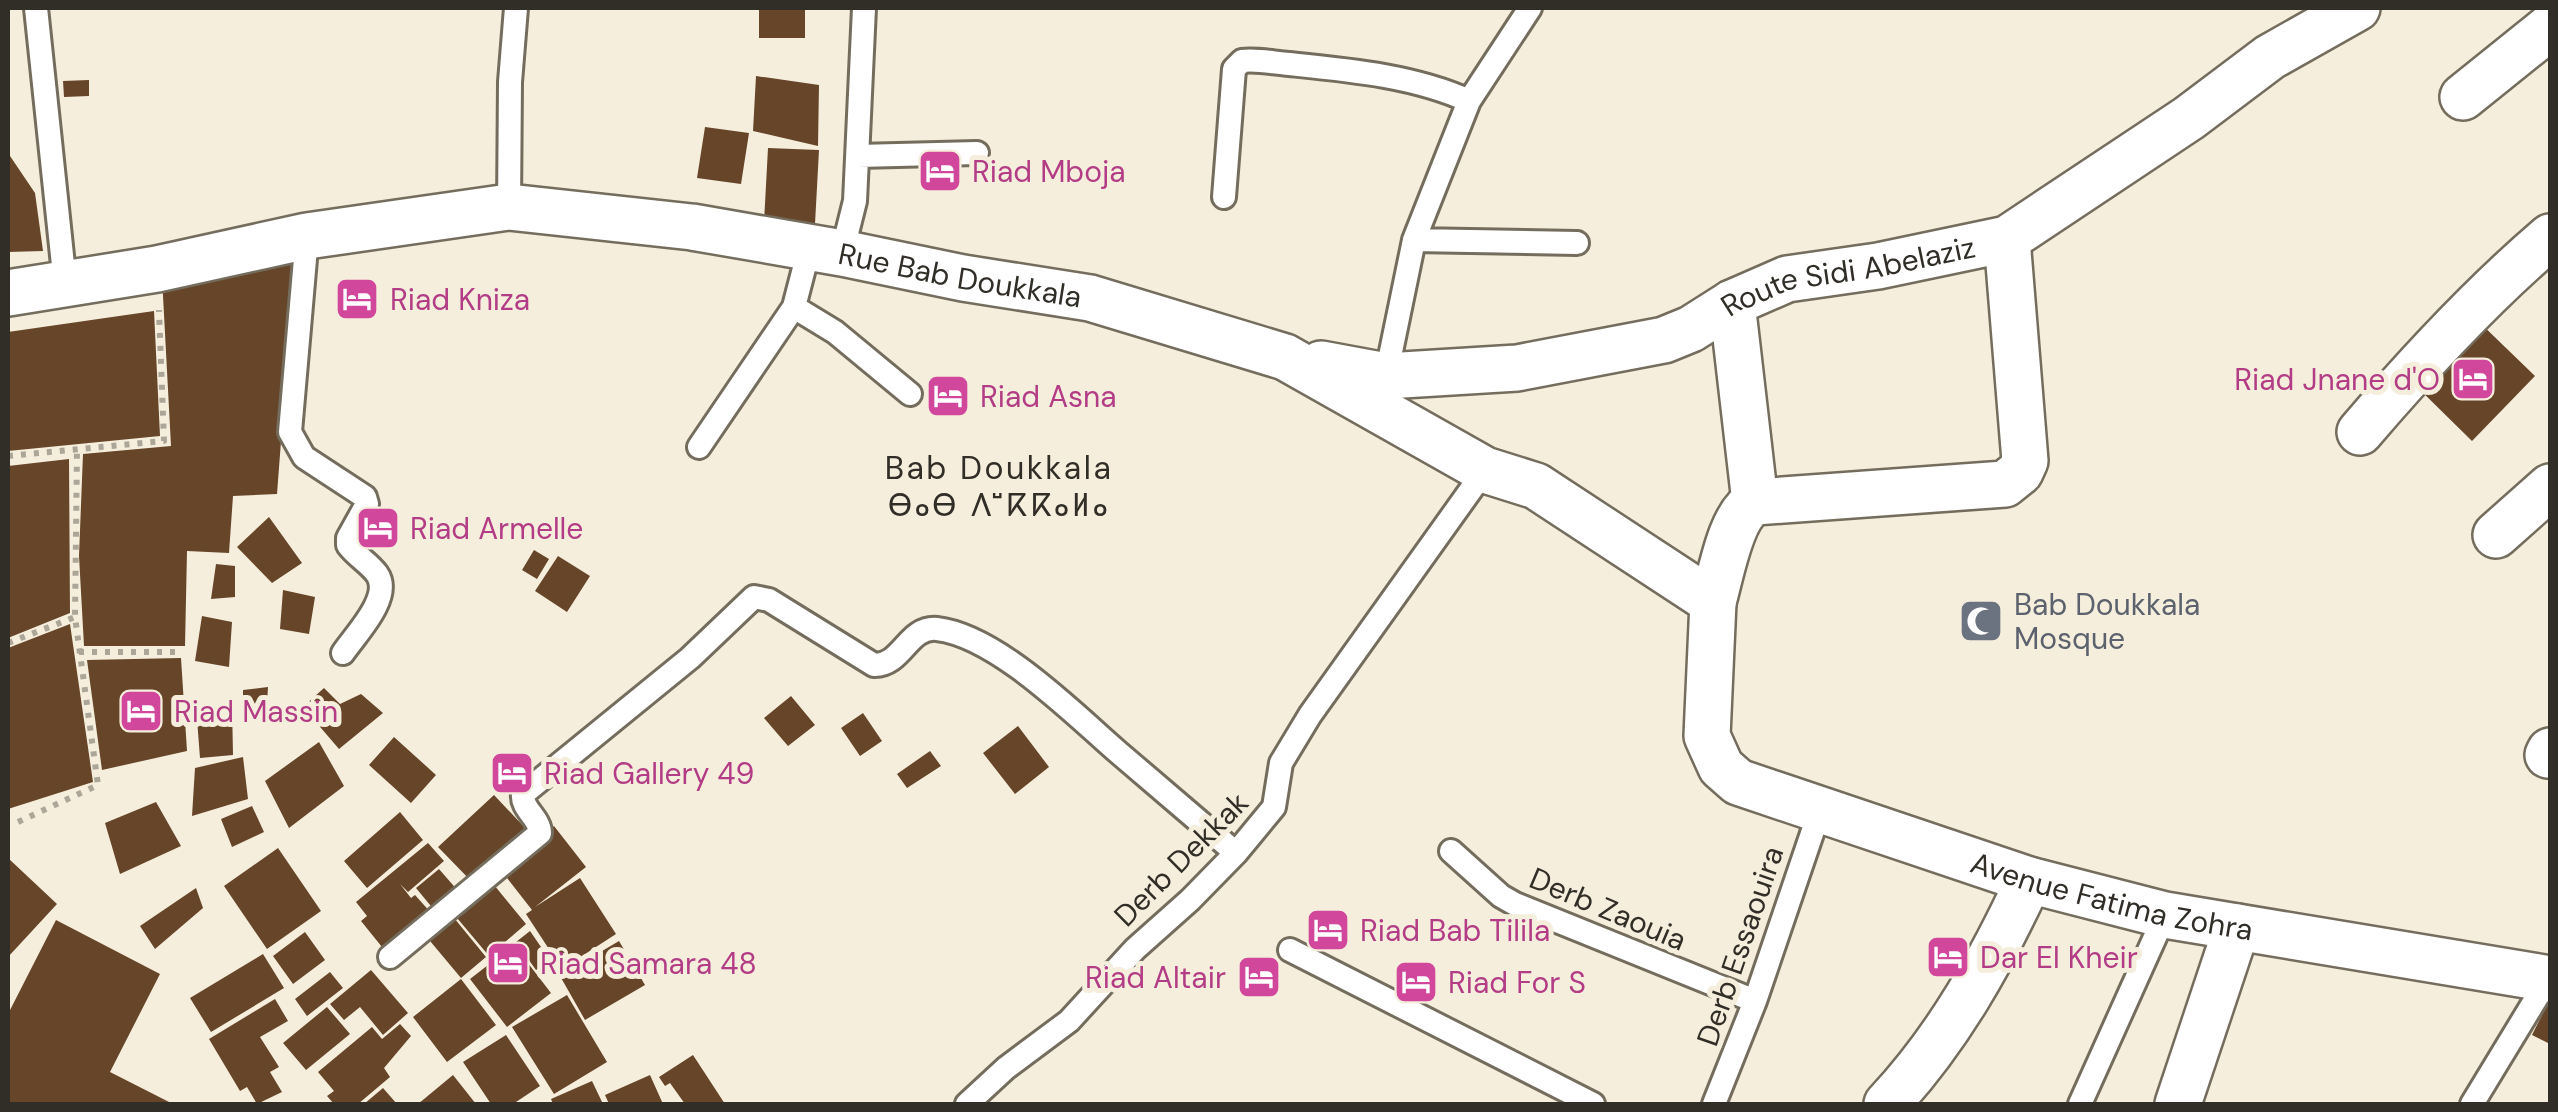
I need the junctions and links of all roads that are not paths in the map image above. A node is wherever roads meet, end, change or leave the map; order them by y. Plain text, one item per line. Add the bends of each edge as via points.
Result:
1 (36, 8) edge
2 (516, 8) edge
3 (864, 8) edge
4 (1530, 8) edge
5 (2356, 8) edge
6 (2550, 27) edge
7 (2463, 98) dead end
8 (1469, 101) junction
9 (977, 153) dead end
10 (858, 156) junction
11 (1224, 197) dead end
12 (508, 207) junction
13 (307, 236) junction
14 (2550, 237) edge
15 (1414, 240) junction
16 (2007, 240) junction
17 (1576, 243) dead end
18 (826, 251) junction
19 (66, 284) junction
20 (8, 293) edge
21 (1732, 304) junction
22 (794, 307) junction
23 (1285, 357) junction
24 (1386, 376) junction
25 (910, 394) dead end
26 (2360, 432) dead end
27 (699, 447) dead end
28 (1485, 470) junction
29 (2550, 488) edge
30 (1755, 502) junction
31 (2496, 535) dead end
32 (1713, 602) junction
33 (342, 652) dead end
34 (1820, 807) junction
35 (1451, 852) dead end
36 (1236, 853) junction
37 (2029, 880) junction
38 (2164, 916) junction
39 (2237, 927) junction
40 (1290, 950) dead end
41 (390, 957) dead end
42 (2549, 979) edge
43 (1755, 1001) junction
44 (966, 1104) edge
45 (1593, 1104) edge
46 (1714, 1104) edge
47 (1887, 1104) edge
48 (2080, 1104) edge
49 (2178, 1104) edge
50 (2472, 1104) edge

1 - 19 lane
2 - 12 lane
3 - 10 lane
4 - 8 lane
5 - 16 street, Route Sidi Abelaziz via 2270,57
6 - 7 street
8 - 11 lane via 1311,66 1242,62 1234,69
8 - 15 lane
9 - 10 lane
10 - 18 lane via 854,201
12 - 13 street, Rue Bab Doukkala
12 - 18 street, Rue Bab Doukkala via 692,227
13 - 19 street, Rue Bab Doukkala
13 - 33 lane via 290,432 304,457 365,496 348,545 381,584
14 - 26 street via 2487,294
15 - 17 lane
15 - 24 lane
16 - 21 street, Route Sidi Abelaziz via 1787,279
16 - 30 street via 2025,461 2014,479
18 - 22 lane
18 - 23 street, Rue Bab Doukkala via 1090,298
19 - 20 street, Rue Bab Doukkala
21 - 24 street, Route Sidi Abelaziz via 1664,340 1517,368
21 - 30 street
22 - 25 lane
22 - 27 lane
23 - 24 street, Route Sidi Abelaziz
23 - 28 street, Rue Bab Doukkala
28 - 32 street, Rue Bab Doukkala via 1536,486
28 - 36 lane, Derb Dekkak via 1310,715 1281,763 1274,807
29 - 31 street
30 - 32 street via 1736,524
32 - 34 street, Avenue Fatima Zohra via 1707,736 1721,768 1738,782
34 - 37 street, Avenue Fatima Zohra
34 - 43 lane, Derb Essaouira
35 - 43 lane, Derb Zaouia via 1514,904
36 - 41 lane via 1061,702 985,648 933,628 921,630 892,660 874,664 754,596 690,658 523,794 540,832
36 - 44 lane, Derb Dekkak via 1069,1021
37 - 38 street, Avenue Fatima Zohra
37 - 47 street via 1997,950
38 - 39 street, Avenue Fatima Zohra
38 - 48 lane
39 - 42 street, Avenue Fatima Zohra
39 - 49 street
40 - 45 lane
42 - 50 lane
43 - 46 lane, Derb Essaouira

